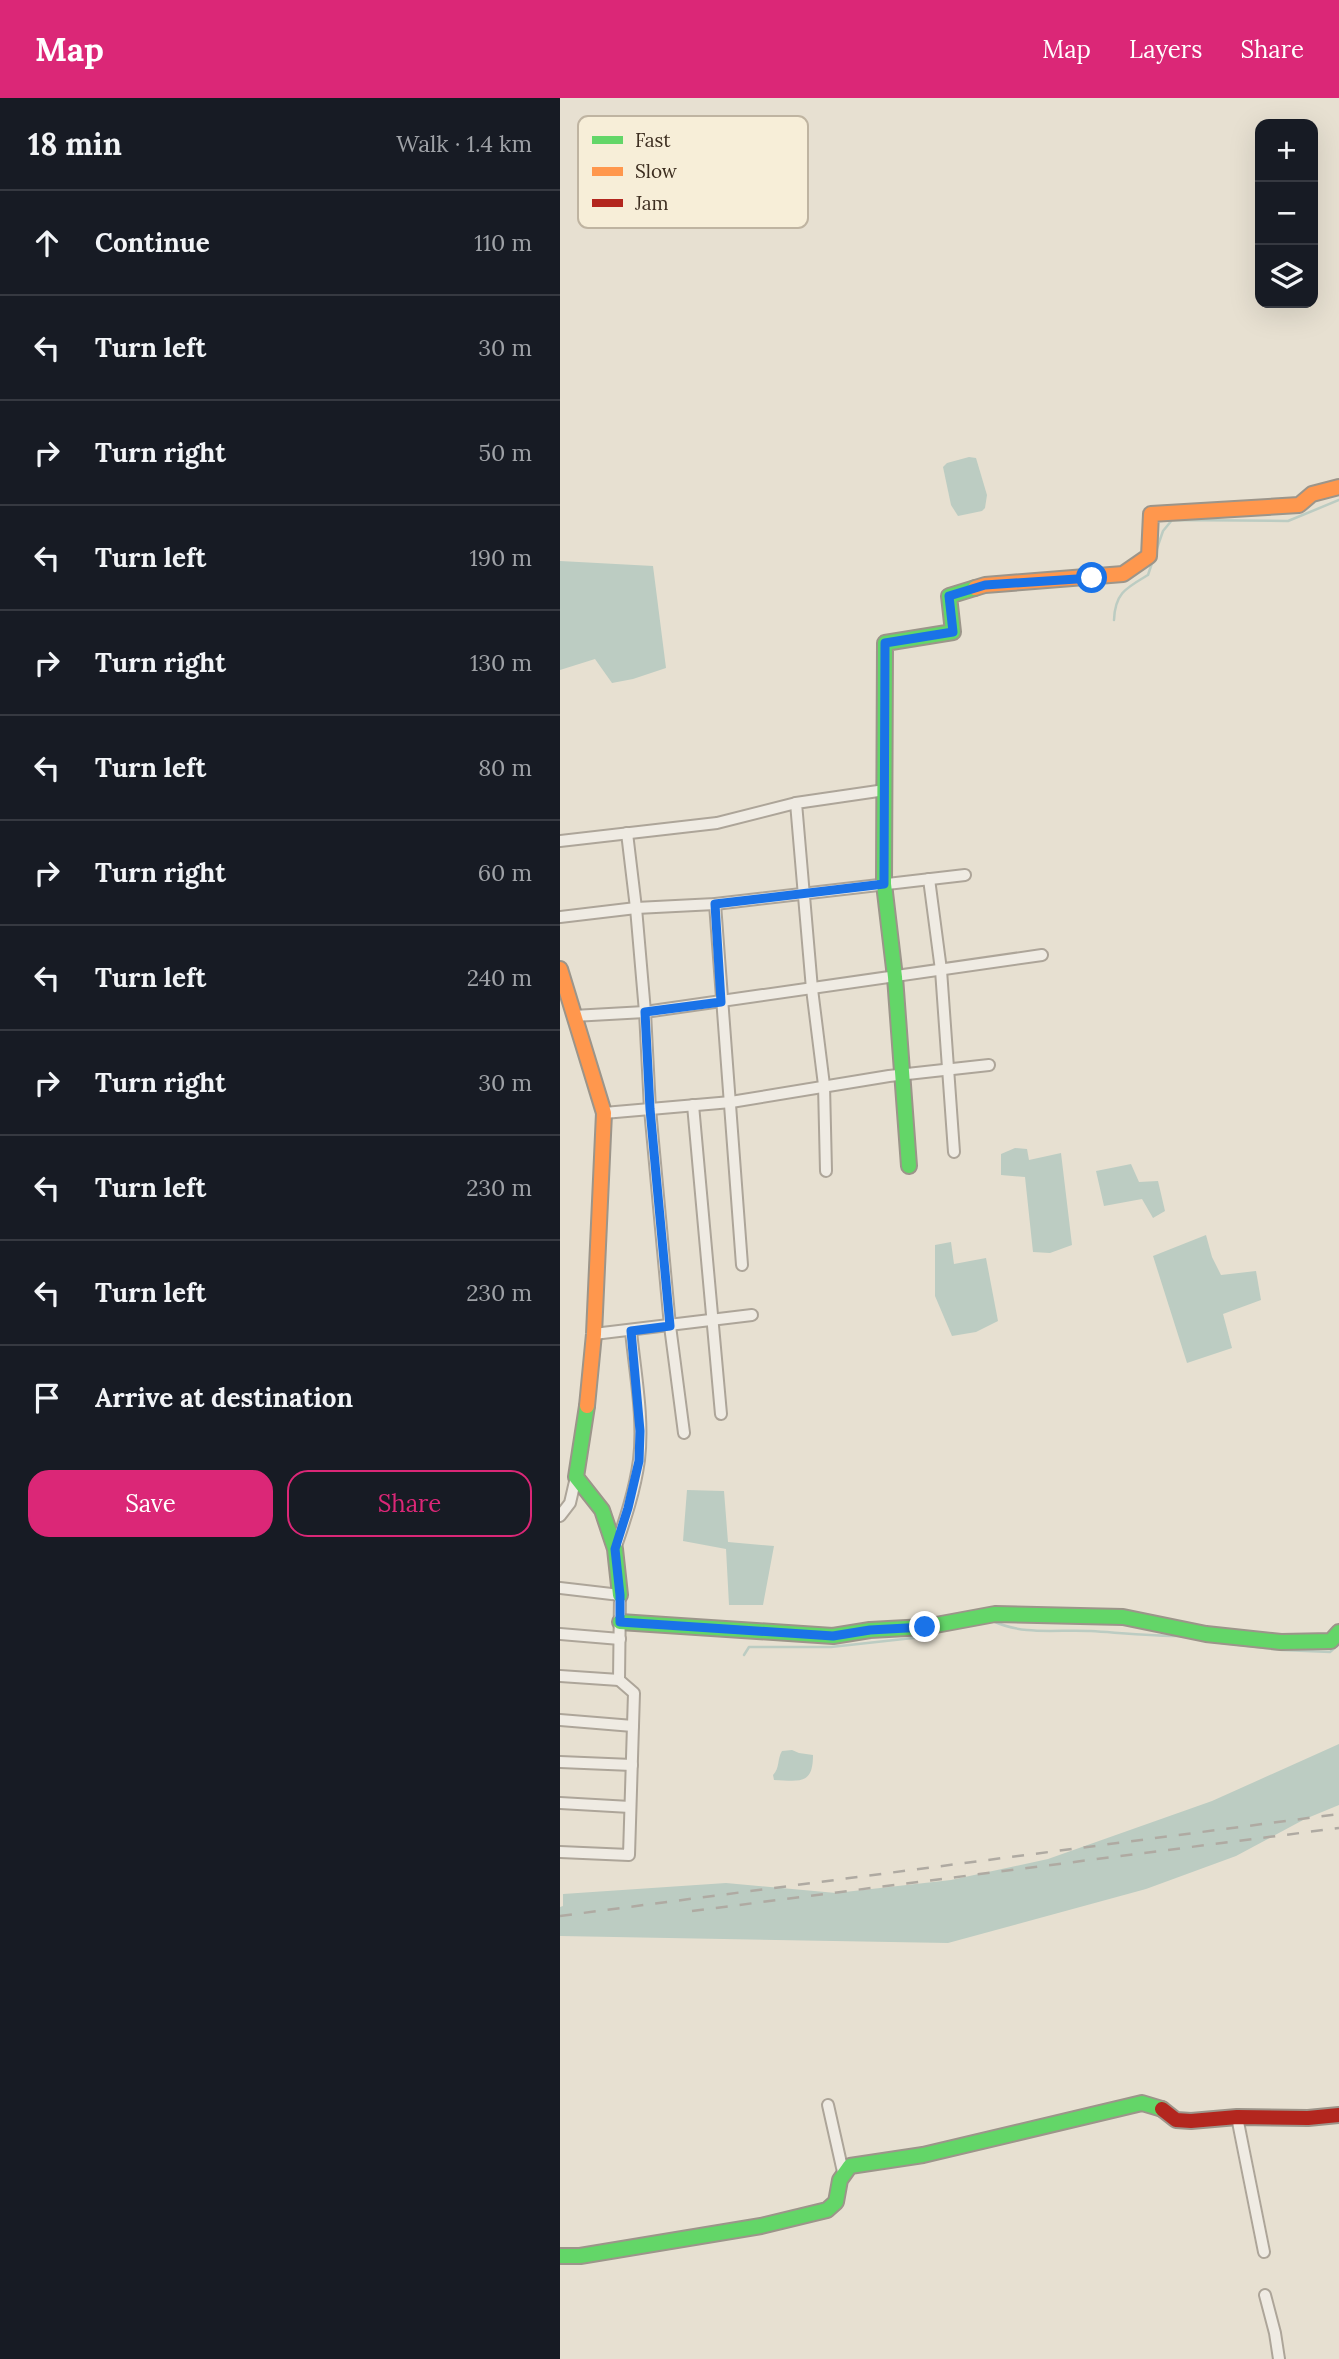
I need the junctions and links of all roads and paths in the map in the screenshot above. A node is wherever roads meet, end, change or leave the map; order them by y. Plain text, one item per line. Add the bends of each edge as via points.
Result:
1 (1339, 487) edge
2 (886, 790) junction
3 (796, 803) junction
4 (627, 832) junction
5 (560, 841) edge
6 (965, 875) dead end
7 (929, 879) junction
8 (884, 884) junction
9 (804, 893) junction
10 (715, 904) junction
11 (636, 908) junction
12 (560, 916) edge
13 (1042, 955) dead end
14 (560, 969) edge
15 (941, 970) junction
16 (895, 977) junction
17 (812, 989) junction
18 (721, 1002) junction
19 (645, 1012) junction
20 (573, 1016) junction
21 (989, 1065) dead end
22 (948, 1069) junction
23 (902, 1074) junction
24 (824, 1085) junction
25 (731, 1102) junction
26 (693, 1105) junction
27 (650, 1109) junction
28 (604, 1113) junction
29 (954, 1152) dead end
30 (909, 1166) dead end
31 (826, 1171) dead end
32 (741, 1265) dead end
33 (752, 1315) dead end
34 (714, 1320) junction
35 (670, 1326) junction
36 (631, 1331) junction
37 (594, 1334) junction
38 (721, 1415) dead end
39 (684, 1433) dead end
40 (576, 1477) junction
41 (560, 1516) edge
42 (615, 1549) junction
43 (560, 1588) edge
44 (620, 1595) junction
45 (620, 1622) junction
46 (1339, 1632) edge
47 (560, 1634) edge
48 (620, 1639) junction
49 (560, 1676) edge
50 (619, 1680) junction
51 (560, 1720) edge
52 (633, 1726) junction
53 (560, 1762) edge
54 (632, 1765) junction
55 (560, 1803) edge
56 (630, 1807) junction
57 (560, 1852) edge
58 (828, 2105) dead end
59 (1339, 2115) edge
60 (1237, 2117) junction
61 (843, 2172) junction
62 (1264, 2252) dead end
63 (560, 2256) edge
64 (1265, 2294) dead end
65 (1279, 2359) edge

1 - 2 street via 1312,494 1299,505 1151,514 1149,556 1123,574 985,585 949,596 953,632 885,643
2 - 3 street
2 - 8 street
3 - 4 street via 717,823
3 - 9 street
4 - 5 street
4 - 11 street
6 - 7 street
7 - 8 street
7 - 15 street
8 - 9 street
8 - 16 street
9 - 10 street
9 - 17 street
10 - 11 street
10 - 18 street
11 - 12 street
11 - 19 street
13 - 15 street
14 - 20 street
15 - 16 street
15 - 22 street
16 - 17 street
16 - 23 street
17 - 18 street
17 - 24 street
18 - 19 street
18 - 25 street
19 - 20 street
19 - 27 street
20 - 28 street
21 - 22 street
22 - 23 street
22 - 29 street
23 - 24 street
23 - 30 street
24 - 25 street
24 - 31 street
25 - 26 street
25 - 32 street
26 - 27 street
26 - 34 street
27 - 28 street
27 - 35 street
28 - 37 street
33 - 34 street
34 - 35 street
34 - 38 street
35 - 36 street
35 - 39 street
36 - 37 street
36 - 42 street via 639,1461
37 - 40 street
40 - 41 street via 570,1503
40 - 42 street via 602,1510
42 - 44 street
43 - 44 street
44 - 45 street
45 - 46 street via 833,1636 995,1615 1059,1615 1123,1616 1206,1634 1281,1642 1331,1641
45 - 48 street
47 - 48 street
48 - 50 street
49 - 50 street
50 - 52 street via 634,1693
51 - 52 street
52 - 54 street
53 - 54 street
54 - 56 street
55 - 56 street
56 - 57 street via 629,1856
58 - 61 street
59 - 60 street
60 - 61 street via 1176,2120 1160,2108 1142,2103 923,2155 850,2166
60 - 62 street
61 - 63 street via 836,2202 827,2210 761,2226
64 - 65 street

